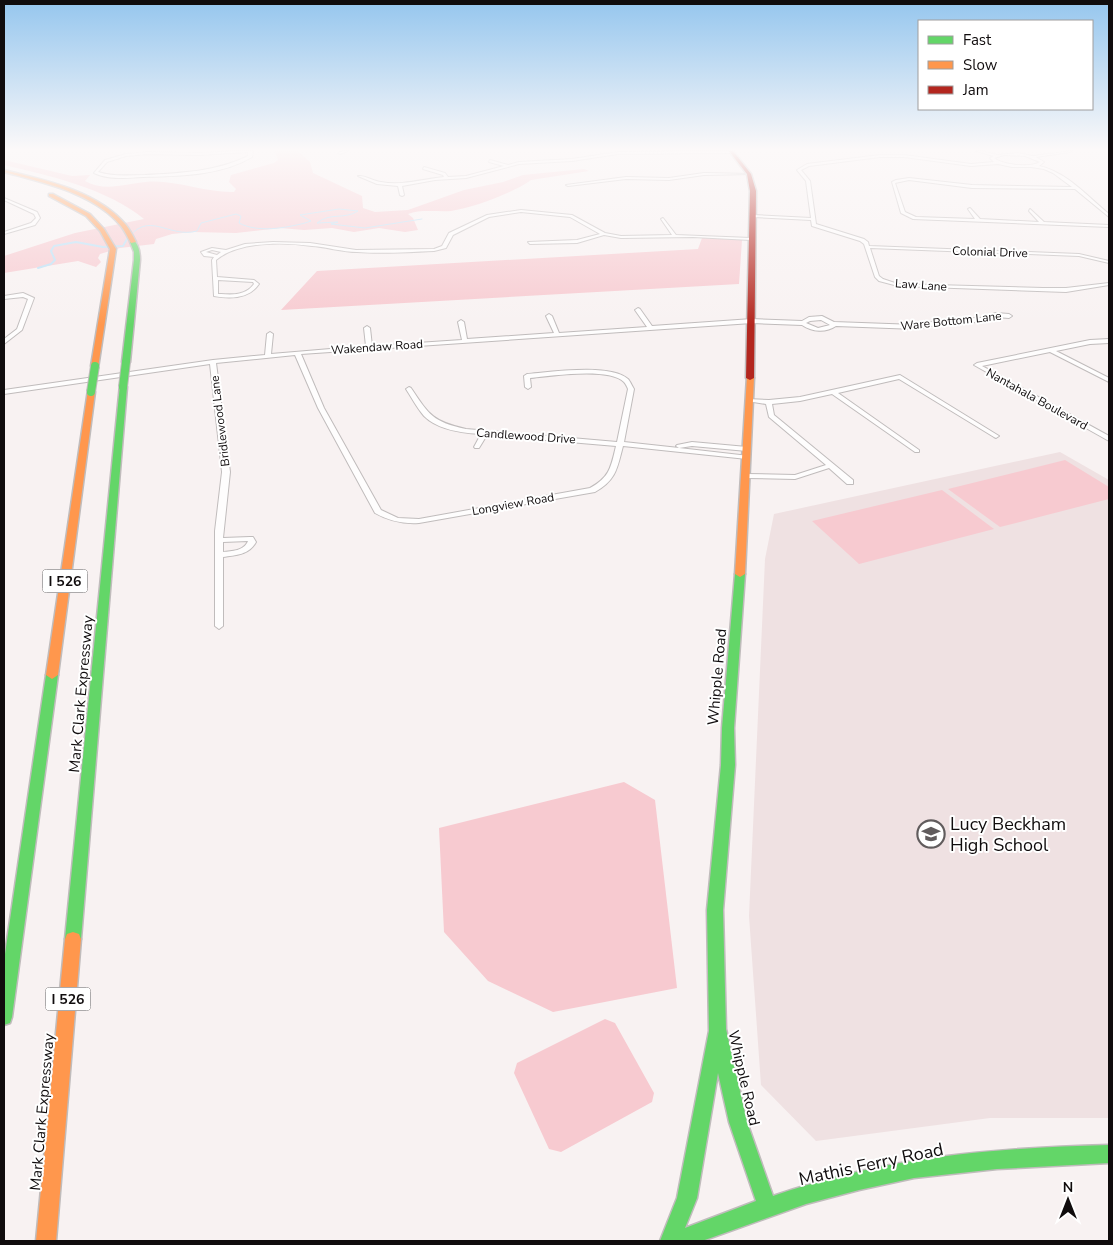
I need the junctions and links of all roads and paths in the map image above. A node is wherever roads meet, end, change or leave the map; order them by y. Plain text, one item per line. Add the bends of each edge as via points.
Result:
1 (27, 209) edge
2 (78, 209) edge
3 (105, 209) edge
4 (753, 209) edge
5 (811, 209) edge
6 (902, 209) edge
7 (970, 209) dead end
8 (1030, 210) dead end
9 (753, 214) junction
10 (812, 217) junction
11 (663, 219) dead end
12 (979, 221) junction
13 (1044, 224) junction
14 (1109, 226) edge
15 (4, 233) edge
16 (604, 234) junction
17 (675, 236) junction
18 (752, 237) junction
19 (530, 243) dead end
20 (869, 248) junction
21 (226, 251) junction
22 (217, 256) junction
23 (1109, 262) edge
24 (216, 278) junction
25 (1109, 284) edge
26 (4, 297) edge
27 (638, 310) dead end
28 (549, 316) dead end
29 (1009, 316) dead end
30 (752, 321) junction
31 (461, 322) dead end
32 (803, 323) junction
33 (833, 324) junction
34 (650, 327) junction
35 (368, 328) dead end
36 (270, 334) dead end
37 (557, 334) junction
38 (466, 340) junction
39 (1109, 341) edge
40 (4, 342) edge
41 (369, 347) junction
42 (1051, 350) junction
43 (297, 353) junction
44 (268, 356) junction
45 (213, 362) junction
46 (1109, 380) edge
47 (528, 387) dead end
48 (409, 389) dead end
49 (4, 392) edge
50 (833, 392) junction
51 (749, 400) junction
52 (769, 402) junction
53 (484, 434) junction
54 (996, 436) dead end
55 (1109, 440) edge
56 (620, 444) junction
57 (477, 447) dead end
58 (917, 451) dead end
59 (747, 453) junction
60 (830, 466) junction
61 (746, 476) junction
62 (850, 482) dead end
63 (219, 540) junction
64 (219, 555) junction
65 (219, 626) dead end
66 (31, 828) junction
67 (4, 940) edge
68 (4, 1017) edge
69 (717, 1029) junction
70 (1109, 1154) edge
71 (50, 1186) junction
72 (767, 1206) junction
73 (46, 1241) edge
74 (51, 1241) edge
75 (670, 1241) edge
76 (677, 1241) edge

1 - 15 street via 36,213 38,218 33,224
2 - 66 main road, Mark Clark Expressway / I 526, bridge via 98,223 107,235 113,256
3 - 71 main road, Mark Clark Expressway / I 526, bridge via 127,230 137,252
4 - 9 main road, Whipple Road
5 - 10 street
6 - 12 street via 909,216 923,219
7 - 12 street
8 - 13 street
9 - 10 street
9 - 18 main road, Whipple Road
10 - 20 street via 814,225 862,240
11 - 17 street
12 - 13 street
13 - 14 street
16 - 17 street via 637,238
16 - 19 street via 578,242
16 - 21 street via 571,216 521,211 488,216 451,234 444,247 434,250 354,251 311,244 267,244
17 - 18 street
18 - 30 main road, Whipple Road
20 - 23 street, Colonial Drive via 1079,255
20 - 25 street, Law Lane via 877,276 898,284 1051,290
21 - 22 street
21 - 22 street via 212,249 203,252
22 - 24 street via 214,260
24 - 24 street via 216,295 248,293 257,284 247,280
26 - 40 street via 23,295 31,298 19,330
27 - 34 street
28 - 37 street
29 - 33 street, Ware Bottom Lane via 996,315 980,320 946,321 916,327
30 - 32 street, Ware Bottom Lane
30 - 34 street, Wakendaw Road
30 - 51 main road, Whipple Road
31 - 38 street
32 - 33 street, Ware Bottom Lane via 817,318
32 - 33 street, Ware Bottom Lane via 817,329 827,329
34 - 37 street, Wakendaw Road
35 - 41 street
36 - 44 street
37 - 38 street, Wakendaw Road
38 - 41 street, Wakendaw Road
39 - 42 street, Nantahala Boulevard
41 - 43 street, Wakendaw Road
42 - 46 street
42 - 55 street, Nantahala Boulevard via 977,365
43 - 44 street, Wakendaw Road
43 - 56 street, Longview Road via 321,408 378,511 396,520 419,522 592,490 611,474
44 - 45 street, Wakendaw Road
45 - 49 street, Wakendaw Road
45 - 63 street, Bridlewood Lane via 226,472
47 - 56 street, Longview Road via 527,376 612,372 623,376 631,389
48 - 53 street, Candlewood Drive via 428,418 441,426
50 - 52 street
50 - 54 street via 900,377
50 - 58 street
51 - 52 street
51 - 59 main road, Whipple Road
52 - 60 street via 771,416
53 - 56 street, Candlewood Drive
53 - 57 street
56 - 59 street, Candlewood Drive
59 - 61 main road, Whipple Road
60 - 61 street via 795,477
60 - 62 street
61 - 69 main road, Whipple Road via 716,910
63 - 64 street, Bridlewood Lane
63 - 64 street via 245,538 252,542 242,551
64 - 65 street, Bridlewood Lane
66 - 67 main road
66 - 68 main road, Mark Clark Expressway / I 526
69 - 72 main road, Whipple Road via 738,1122
69 - 75 main road via 687,1198
70 - 72 main road, Mathis Ferry Road via 964,1162 886,1174
71 - 73 main road, Mark Clark Expressway / I 526
71 - 74 main road
72 - 76 main road, Mathis Ferry Road

